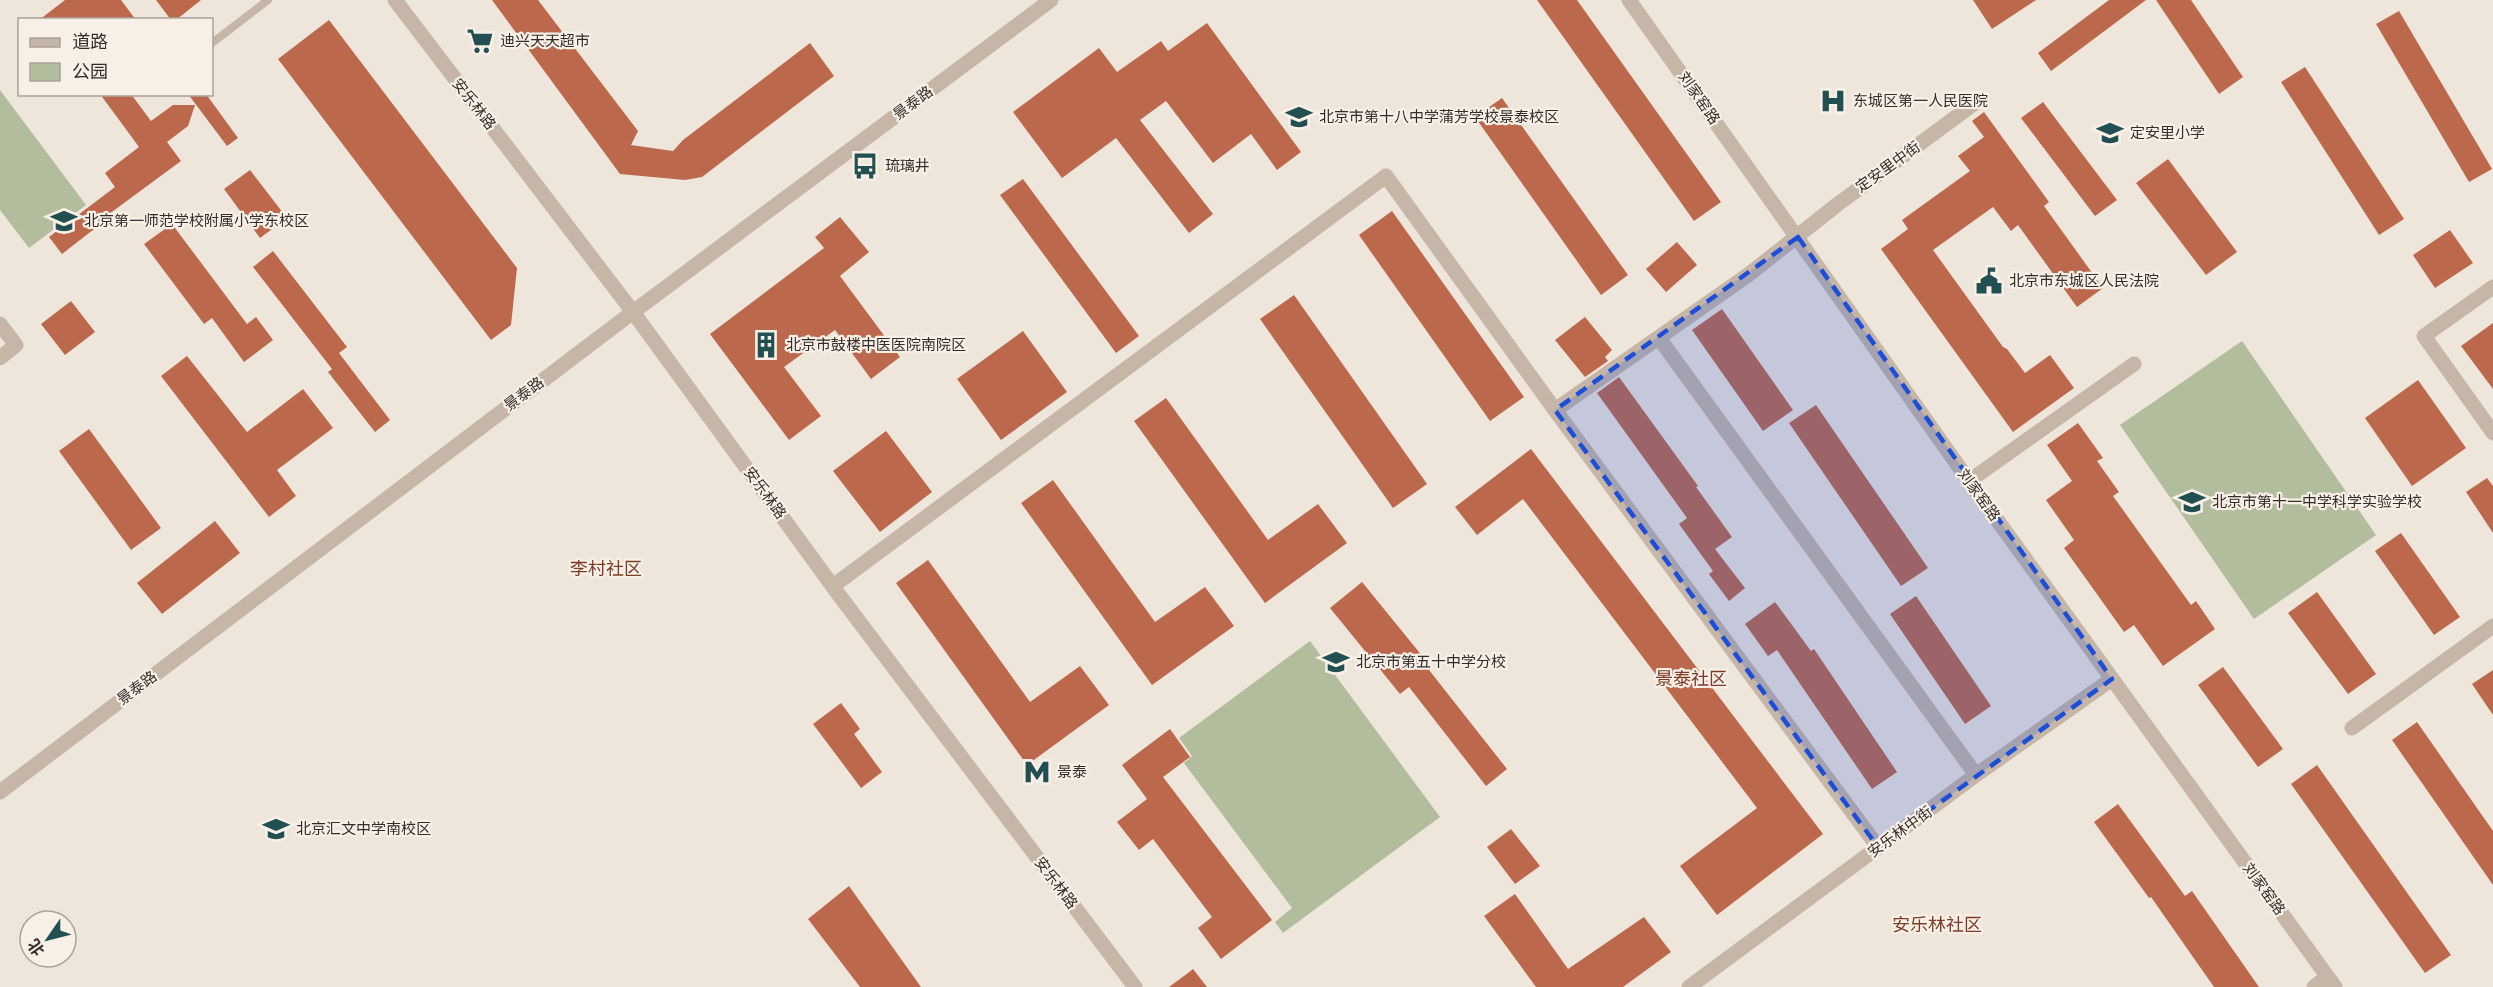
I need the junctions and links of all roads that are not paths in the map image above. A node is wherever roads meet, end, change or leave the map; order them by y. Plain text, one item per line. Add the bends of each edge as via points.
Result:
1 (268, 0) edge
2 (395, 0) edge
3 (1051, 0) edge
4 (1629, 0) edge
5 (213, 42) edge
6 (1979, 100) dead end
7 (1798, 237) junction
8 (2493, 287) edge
9 (633, 312) junction
10 (0, 324) edge
11 (1659, 338) junction
12 (0, 358) edge
13 (2134, 364) dead end
14 (1555, 410) junction
15 (2493, 433) edge
16 (1969, 481) junction
17 (833, 586) junction
18 (2493, 626) edge
19 (2112, 679) junction
20 (2352, 728) dead end
21 (1976, 775) junction
22 (0, 792) edge
23 (1878, 847) junction
24 (2331, 982) edge
25 (1135, 987) edge
26 (1689, 987) edge
27 (2314, 987) edge

1 - 5 lane
2 - 9 street, 安乐林路
3 - 9 street, 景泰路
4 - 7 street, 刘家窑路
6 - 7 street, 定安里中街
7 - 11 street, 定安里中街
7 - 16 street, 刘家窑路
8 - 15 street via 2424,336
9 - 17 street, 安乐林路
9 - 22 street, 景泰路
10 - 12 street via 16,345
11 - 14 street, 定安里中街
11 - 21 street
13 - 16 street
14 - 17 street via 1386,176
14 - 23 street
16 - 19 street, 刘家窑路
17 - 25 street, 安乐林路
18 - 20 street
19 - 21 street, 安乐林中街
19 - 24 street, 刘家窑路
21 - 23 street, 安乐林中街
23 - 26 street, 安乐林中街
24 - 27 street

